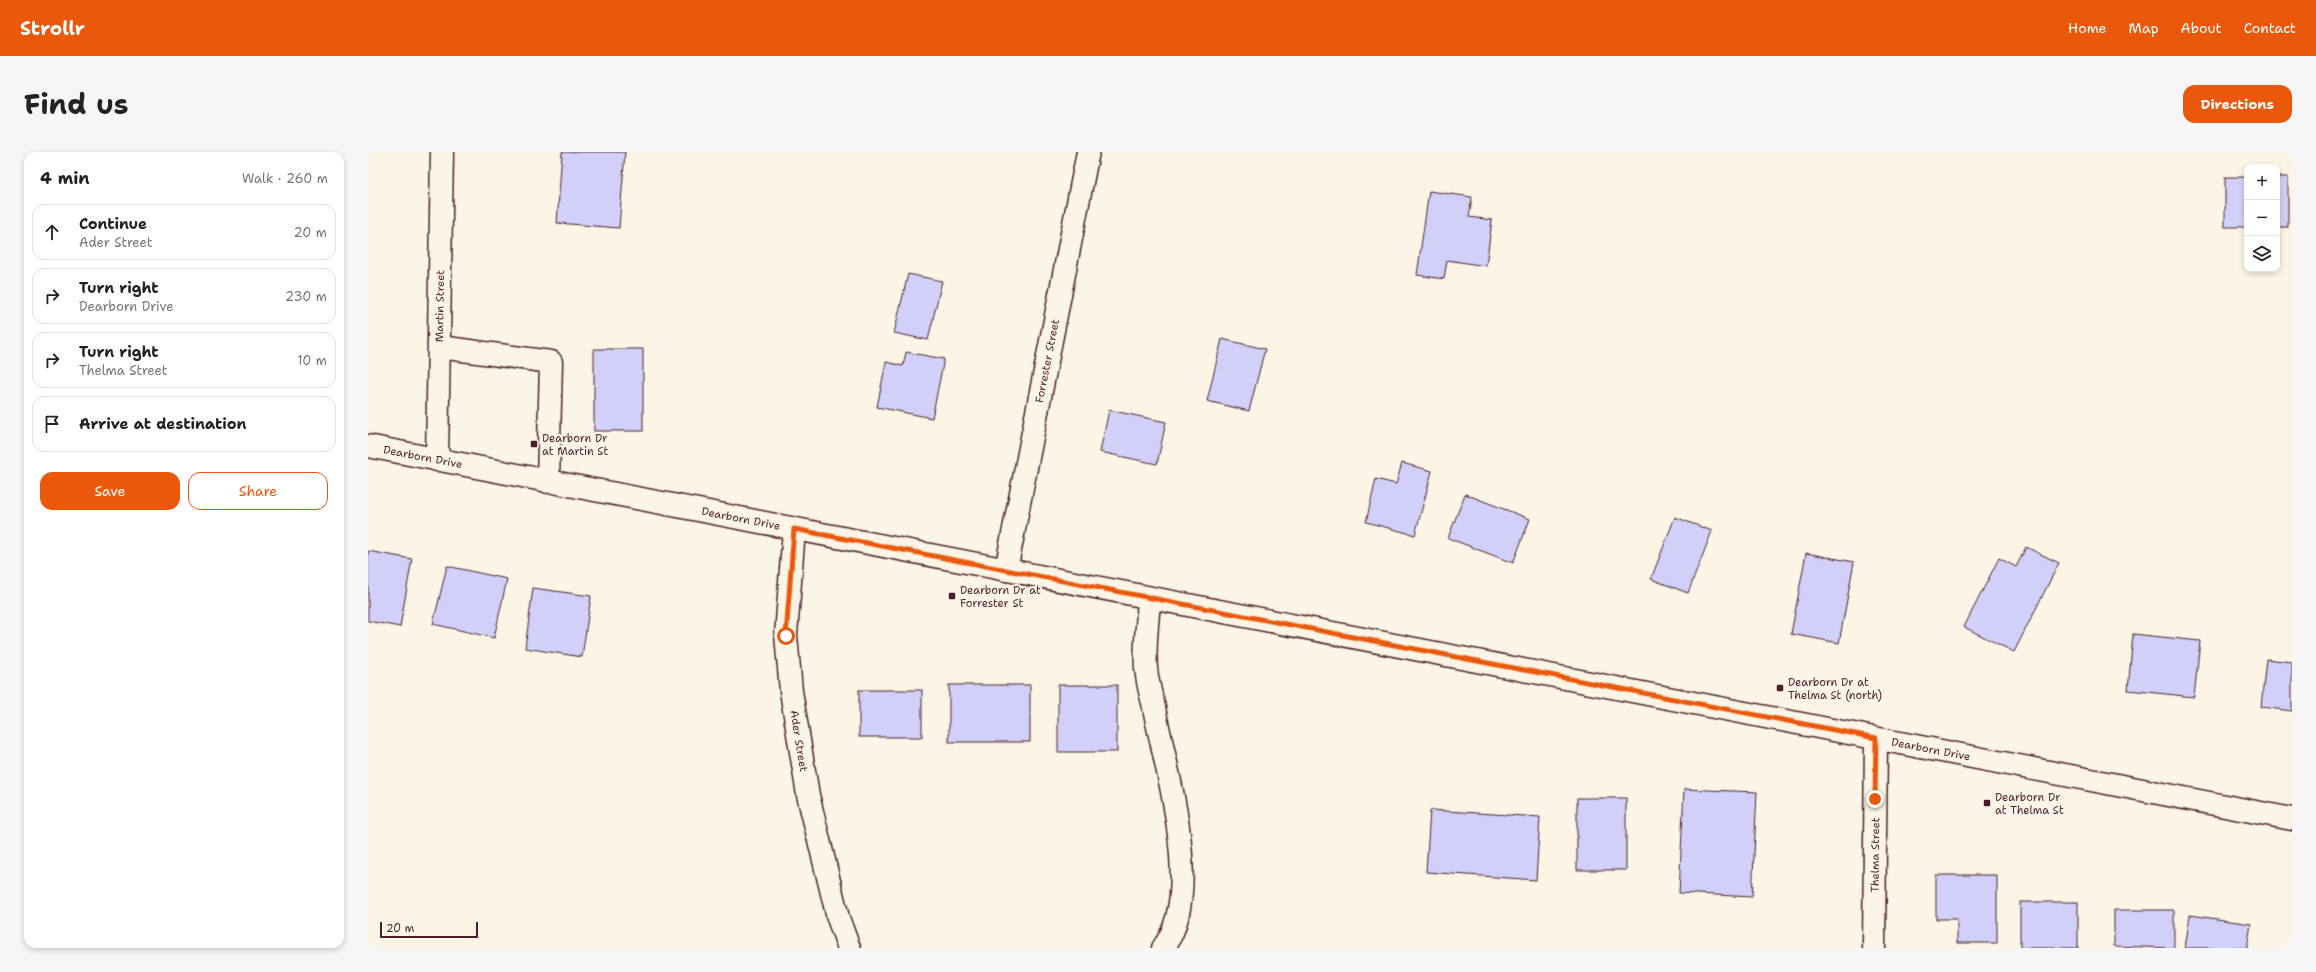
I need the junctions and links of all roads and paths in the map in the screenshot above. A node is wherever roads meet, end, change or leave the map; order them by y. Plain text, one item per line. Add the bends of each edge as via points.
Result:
1 (442, 152) edge
2 (1088, 152) edge
3 (440, 347) junction
4 (368, 446) edge
5 (437, 460) junction
6 (548, 482) junction
7 (794, 529) junction
8 (1006, 570) junction
9 (1149, 598) junction
10 (1876, 738) junction
11 (2292, 819) edge
12 (849, 948) edge
13 (1163, 948) edge
14 (1874, 948) edge

1 - 3 street, Martin Street
2 - 8 street, Forrester Street
3 - 5 street, Martin Street
3 - 6 street via 551,362
4 - 5 street, Dearborn Drive
5 - 6 street, Dearborn Drive
6 - 7 street, Dearborn Drive
7 - 8 street, Dearborn Drive
7 - 12 street, Ader Street via 786,636 791,691 808,795 838,918
8 - 9 street, Dearborn Drive
9 - 10 street, Dearborn Drive
9 - 13 street via 1146,668 1178,825 1182,882 1180,910 1169,940
10 - 11 street, Dearborn Drive
10 - 14 street, Thelma Street

